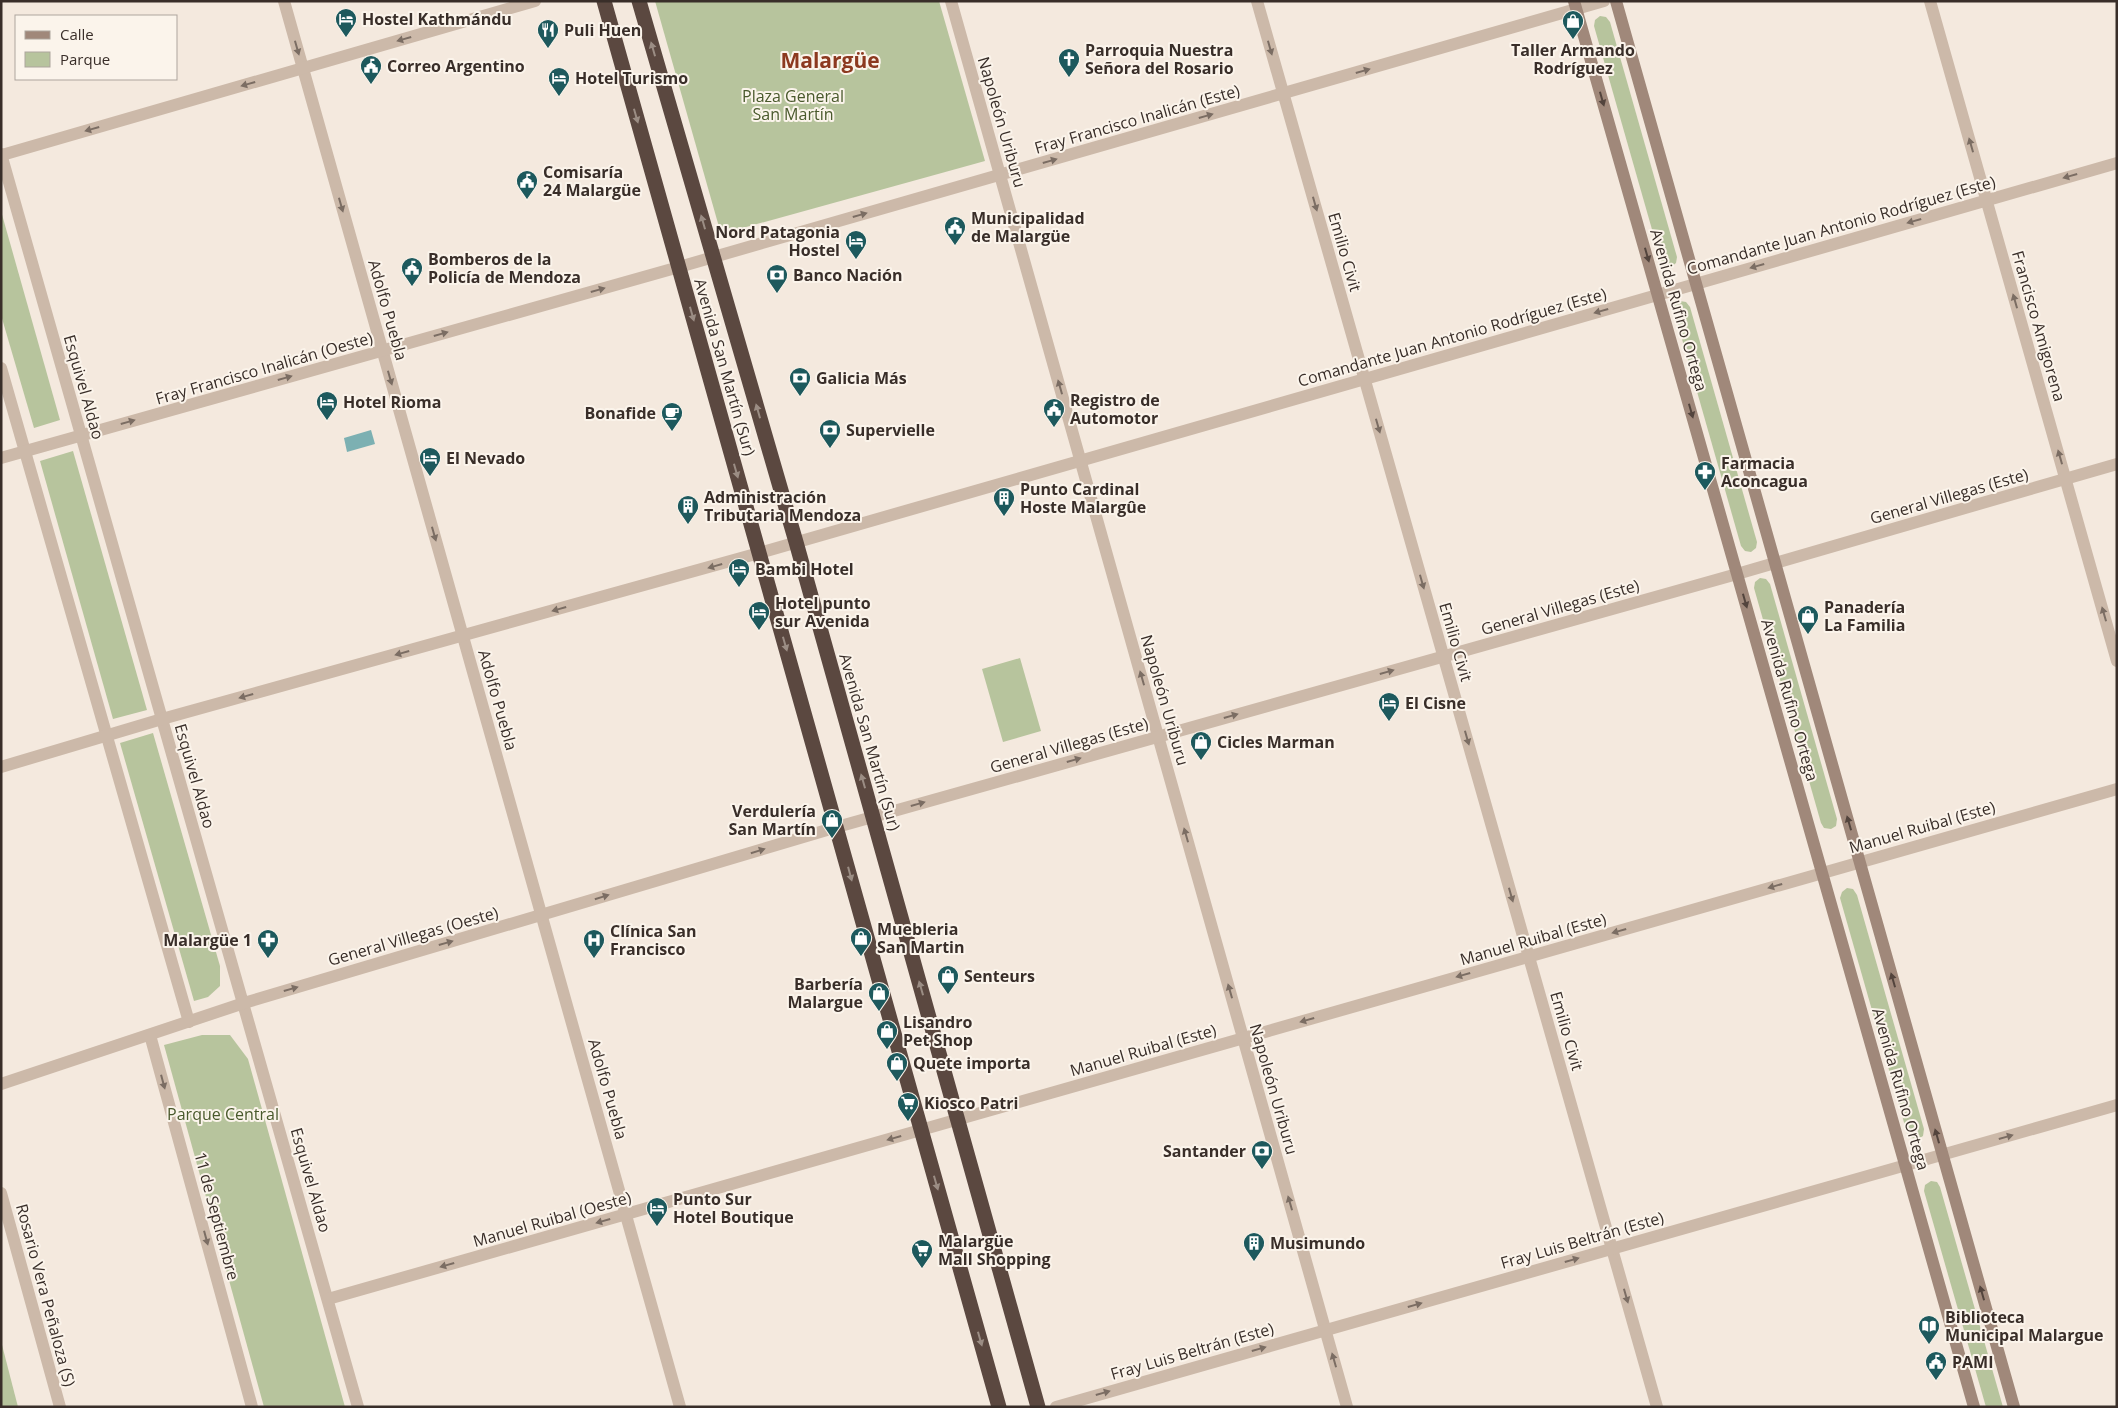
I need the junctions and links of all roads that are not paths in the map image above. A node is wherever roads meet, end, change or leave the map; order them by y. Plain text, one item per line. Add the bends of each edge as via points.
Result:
1 (284, 1) edge
2 (535, 1) edge
3 (604, 1) edge
4 (639, 1) edge
5 (951, 1) edge
6 (1257, 1) edge
7 (1604, 1) edge
8 (1616, 1) edge
9 (1930, 1) edge
10 (1576, 5) edge
11 (302, 68) junction
12 (1283, 94) junction
13 (1, 155) edge
14 (2117, 163) edge
15 (1000, 175) junction
16 (1986, 200) junction
17 (713, 258) junction
18 (679, 268) junction
19 (1696, 284) junction
20 (1658, 295) junction
21 (382, 351) junction
22 (1, 368) edge
23 (1365, 379) junction
24 (82, 436) junction
25 (26, 452) junction
26 (1, 458) edge
27 (1080, 461) junction
28 (2117, 464) edge
29 (2066, 479) junction
30 (796, 542) junction
31 (759, 553) junction
32 (1775, 563) junction
33 (1737, 574) junction
34 (463, 636) junction
35 (1444, 656) junction
36 (2117, 661) edge
37 (162, 720) junction
38 (107, 736) junction
39 (1158, 737) junction
40 (1, 767) edge
41 (2117, 789) edge
42 (873, 817) junction
43 (837, 828) junction
44 (1860, 862) junction
45 (1822, 873) junction
46 (542, 915) junction
47 (1529, 956) junction
48 (244, 1003) junction
49 (189, 1022) junction
50 (150, 1035) junction
51 (1243, 1038) junction
52 (1, 1084) edge
53 (2117, 1105) edge
54 (958, 1120) junction
55 (921, 1130) junction
56 (1943, 1155) junction
57 (1906, 1165) junction
58 (1, 1193) edge
59 (626, 1214) junction
60 (1612, 1249) junction
61 (328, 1299) junction
62 (1325, 1330) junction
63 (60, 1407) edge
64 (252, 1407) edge
65 (358, 1407) edge
66 (680, 1407) edge
67 (999, 1407) edge
68 (1038, 1407) edge
69 (1056, 1407) edge
70 (1347, 1407) edge
71 (1657, 1407) edge
72 (1974, 1407) edge
73 (2014, 1407) edge

1 -> 11 street, Adolfo Puebla
2 -> 11 street
3 -> 18 highway, Avenida San Martín (Sur)
17 -> 4 highway, Avenida San Martín (Sur)
5 - 15 street, Napoleón Uriburu
6 -> 12 street, Emilio Civit
7 - 10 street, Fray Francisco Inalicán (Este)
8 - 19 main road, Avenida Rufino Ortega
16 -> 9 street, Francisco Amigorena
12 -> 10 street, Fray Francisco Inalicán (Este)
10 -> 20 main road, Avenida Rufino Ortega
11 -> 13 street
11 -> 21 street, Adolfo Puebla
15 -> 12 street, Fray Francisco Inalicán (Este)
12 -> 23 street, Emilio Civit
13 - 24 street, Esquivel Aldao
14 -> 16 street, Comandante Juan Antonio Rodríguez (Este)
17 -> 15 street, Fray Francisco Inalicán (Este)
27 -> 15 street, Napoleón Uriburu
16 -> 19 street, Comandante Juan Antonio Rodríguez (Este)
29 -> 16 street, Francisco Amigorena
17 - 18 street, Fray Francisco Inalicán (Este)
30 -> 17 highway, Avenida San Martín (Sur)
21 -> 18 street, Fray Francisco Inalicán (Oeste)
18 -> 31 highway, Avenida San Martín (Sur)
19 - 20 street, Comandante Juan Antonio Rodríguez (Este)
19 - 32 main road, Avenida Rufino Ortega
20 -> 23 street, Comandante Juan Antonio Rodríguez (Este)
20 -> 33 main road, Avenida Rufino Ortega
24 -> 21 street, Fray Francisco Inalicán (Oeste)
21 -> 34 street, Adolfo Puebla
22 - 25 street
23 - 27 street, Comandante Juan Antonio Rodríguez (Este)
23 -> 35 street, Emilio Civit
24 - 25 street, Fray Francisco Inalicán (Oeste)
24 - 37 street, Esquivel Aldao
25 - 26 street, Fray Francisco Inalicán (Oeste)
25 - 38 street
27 - 30 street, Comandante Juan Antonio Rodríguez (Este)
39 -> 27 street, Napoleón Uriburu
28 - 29 street, General Villegas (Este)
29 - 32 street, General Villegas (Este)
36 -> 29 street, Francisco Amigorena
30 - 31 street, Comandante Juan Antonio Rodríguez (Este)
42 -> 30 highway, Avenida San Martín (Sur)
31 -> 34 street, Comandante Juan Antonio Rodríguez (Este)
31 -> 43 highway, Avenida San Martín (Sur)
32 - 33 street, General Villegas (Este)
44 -> 32 main road, Avenida Rufino Ortega
33 - 35 street, General Villegas (Este)
33 -> 45 main road, Avenida Rufino Ortega
34 -> 37 street, Comandante Juan Antonio Rodríguez (Este)
34 - 46 street, Adolfo Puebla
39 -> 35 street, General Villegas (Este)
35 -> 47 street, Emilio Civit
37 - 38 street, Comandante Juan Antonio Rodríguez (Este)
37 - 48 street, Esquivel Aldao
38 - 40 street, Comandante Juan Antonio Rodríguez (Este)
38 - 49 street
42 -> 39 street, General Villegas (Este)
51 -> 39 street, Napoleón Uriburu
41 - 44 street, Manuel Ruibal (Este)
42 - 43 street, General Villegas (Este)
54 -> 42 highway, Avenida San Martín (Sur)
46 -> 43 street, General Villegas (Oeste)
43 -> 55 highway, Avenida San Martín (Sur)
44 - 45 street, Manuel Ruibal (Este)
56 -> 44 main road, Avenida Rufino Ortega
45 -> 47 street, Manuel Ruibal (Este)
45 - 57 main road, Avenida Rufino Ortega
48 -> 46 street, General Villegas (Oeste)
46 - 59 street, Adolfo Puebla
47 -> 51 street, Manuel Ruibal (Este)
47 - 60 street, Emilio Civit
48 - 49 street, General Villegas (Oeste)
48 - 61 street, Esquivel Aldao
49 - 50 street, General Villegas (Oeste)
50 - 52 street, General Villegas (Oeste)
50 -> 64 street, 11 de Septiembre
51 - 54 street, Manuel Ruibal (Este)
62 -> 51 street, Napoleón Uriburu
56 -> 53 street, Fray Luis Beltrán (Este)
54 - 55 street, Manuel Ruibal (Oeste)
54 - 68 highway, Avenida San Martín (Sur)
55 -> 59 street, Manuel Ruibal (Oeste)
55 -> 67 highway, Avenida San Martín (Sur)
56 - 57 street, Fray Luis Beltrán (Este)
73 -> 56 main road, Avenida Rufino Ortega
57 - 60 street, Fray Luis Beltrán (Este)
57 - 72 main road, Avenida Rufino Ortega
58 - 63 street, Rosario Vera Peñaloza (S)
59 -> 61 street, Manuel Ruibal (Oeste)
59 - 66 street, Adolfo Puebla
62 -> 60 street, Fray Luis Beltrán (Este)
60 -> 71 street, Emilio Civit
61 - 65 street, Esquivel Aldao
69 -> 62 street, Fray Luis Beltrán (Este)
70 -> 62 street, Napoleón Uriburu

